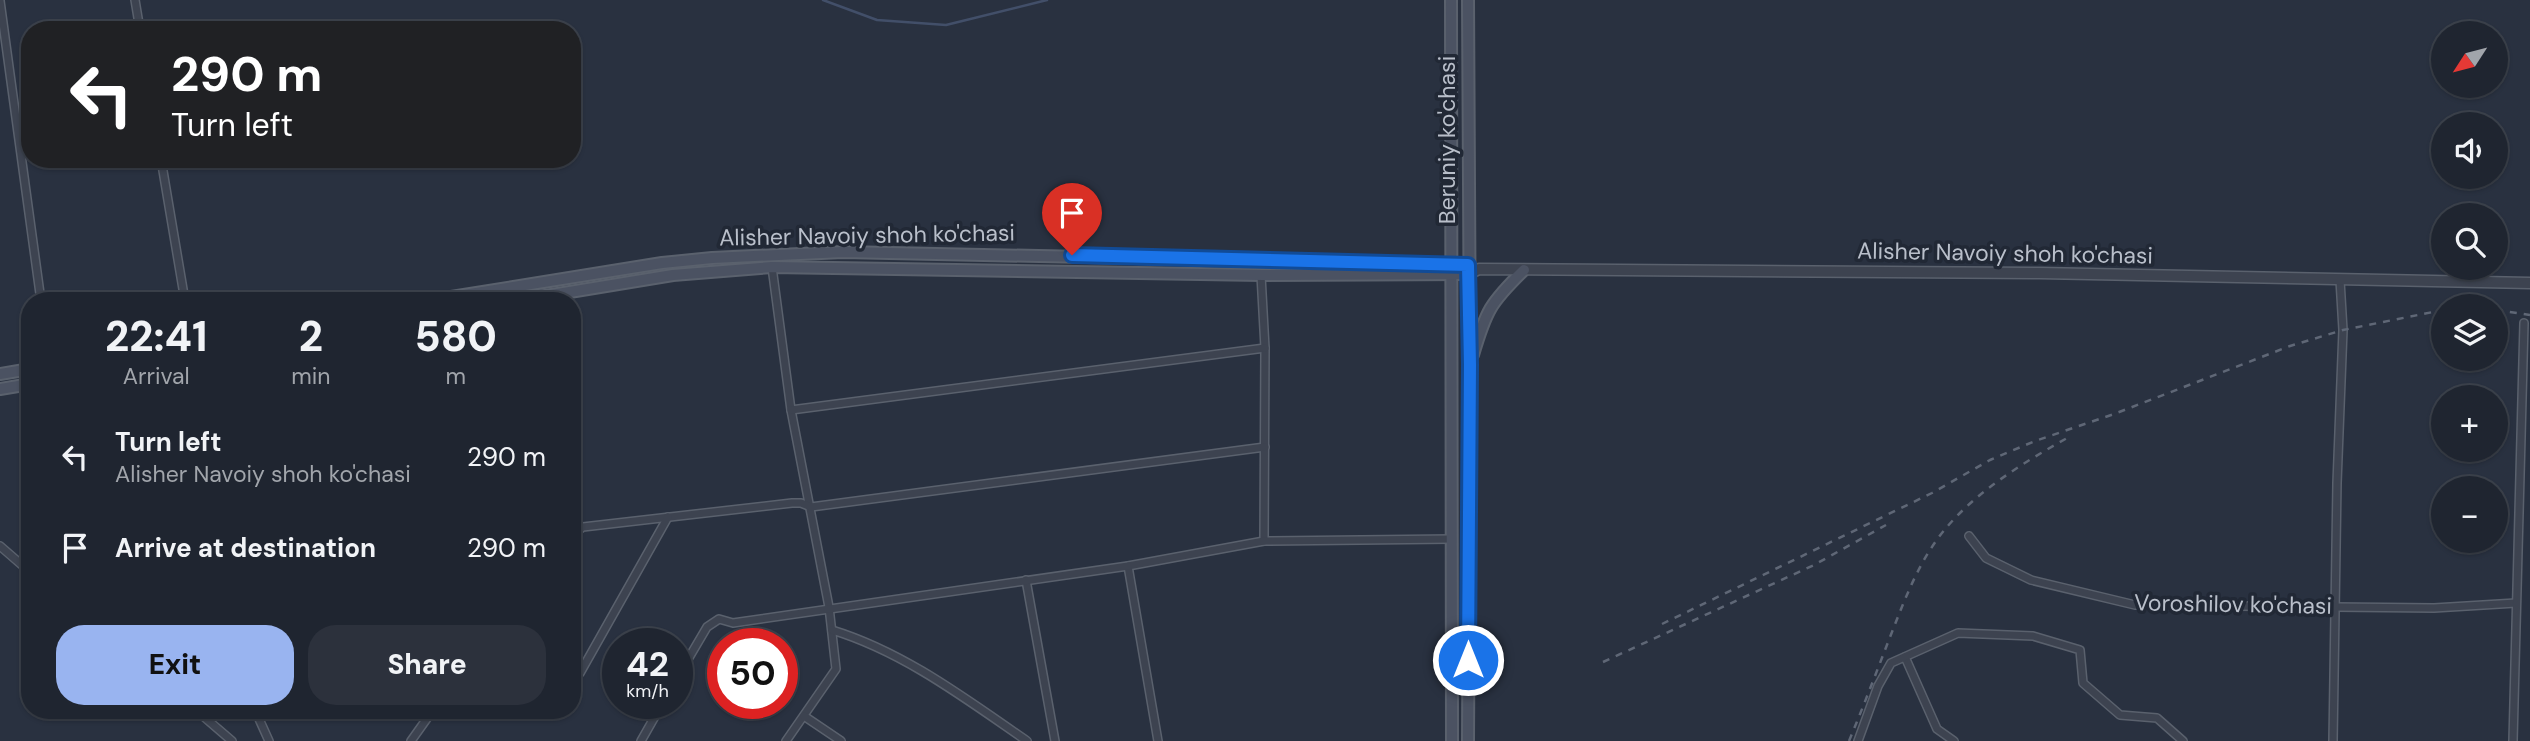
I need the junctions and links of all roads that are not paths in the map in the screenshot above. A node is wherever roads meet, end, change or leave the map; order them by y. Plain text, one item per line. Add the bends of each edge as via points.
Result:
1 (135, 0) edge
2 (1451, 0) edge
3 (1468, 0) edge
4 (0, 1) edge
5 (138, 21) edge
6 (21, 155) edge
7 (23, 168) edge
8 (163, 168) edge
9 (772, 267) junction
10 (1452, 269) junction
11 (1472, 269) junction
12 (1524, 270) junction
13 (1261, 275) junction
14 (2340, 280) junction
15 (2530, 283) edge
16 (40, 292) edge
17 (183, 292) edge
18 (482, 292) edge
19 (570, 292) edge
20 (2524, 323) dead end
21 (1265, 348) junction
22 (1470, 365) junction
23 (21, 370) edge
24 (0, 374) edge
25 (21, 386) edge
26 (0, 390) edge
27 (791, 410) junction
28 (1265, 447) junction
29 (811, 507) junction
30 (668, 517) junction
31 (581, 528) edge
32 (1969, 536) dead end
33 (1452, 538) junction
34 (1264, 541) junction
35 (0, 547) edge
36 (21, 564) edge
37 (1128, 566) junction
38 (1026, 580) junction
39 (2516, 603) junction
40 (829, 607) junction
41 (2337, 607) junction
42 (832, 630) junction
43 (693, 651) edge
44 (1905, 657) junction
45 (581, 671) edge
46 (804, 716) junction
47 (206, 719) edge
48 (259, 719) edge
49 (427, 719) edge
50 (653, 719) edge
51 (232, 741) edge
52 (269, 741) edge
53 (411, 741) edge
54 (641, 741) edge
55 (786, 741) edge
56 (841, 741) edge
57 (1027, 741) edge
58 (1055, 741) edge
59 (1158, 741) edge
60 (1451, 741) edge
61 (1468, 741) edge
62 (1857, 741) edge
63 (1954, 741) edge
64 (2183, 741) edge
65 (2333, 741) edge
66 (2513, 741) edge

1 - 5 street
2 - 10 main road, Beruniy ko'chasi
3 - 11 main road, Beruniy ko'chasi
4 - 6 street
7 - 16 street
8 - 17 street
9 - 13 main road, Alisher Navoiy shoh ko'chasi
9 - 19 main road, Alisher Navoiy shoh ko'chasi via 673,275
9 - 27 street
10 - 11 main road, Alisher Navoiy shoh ko'chasi
10 - 13 main road, Alisher Navoiy shoh ko'chasi
10 - 18 main road, Alisher Navoiy shoh ko'chasi via 843,252 712,257
10 - 33 main road, Beruniy ko'chasi
11 - 12 street, Alisher Navoiy shoh ko'chasi
11 - 22 main road, Beruniy ko'chasi
12 - 14 street, Alisher Navoiy shoh ko'chasi
12 - 22 main road via 1491,305
13 - 21 street
14 - 15 street, Alisher Navoiy shoh ko'chasi
14 - 41 street
20 - 39 street
21 - 27 street
21 - 28 street
22 - 61 main road, Beruniy ko'chasi
23 - 24 main road
25 - 26 main road
27 - 29 street
28 - 29 street
28 - 34 street
29 - 30 street via 792,503
29 - 40 street
30 - 31 street
30 - 45 street
32 - 41 street, Voroshilov ko'chasi via 1986,558 2031,580 2135,605
33 - 34 street
33 - 60 main road, Beruniy ko'chasi
34 - 37 street
35 - 36 street
37 - 38 street
37 - 59 street
38 - 40 street
38 - 58 street
39 - 41 street, Voroshilov ko'chasi
39 - 66 street
40 - 42 street
40 - 43 street via 733,623 719,619 707,627
41 - 65 street
42 - 46 street via 836,669
42 - 57 street via 935,678
44 - 62 street via 1891,663
44 - 63 street via 1937,729
44 - 64 street via 1958,633 2033,636 2080,650 2083,683 2120,715 2157,719
46 - 55 street
46 - 56 street
47 - 51 street
48 - 52 street
49 - 53 street
50 - 54 street

